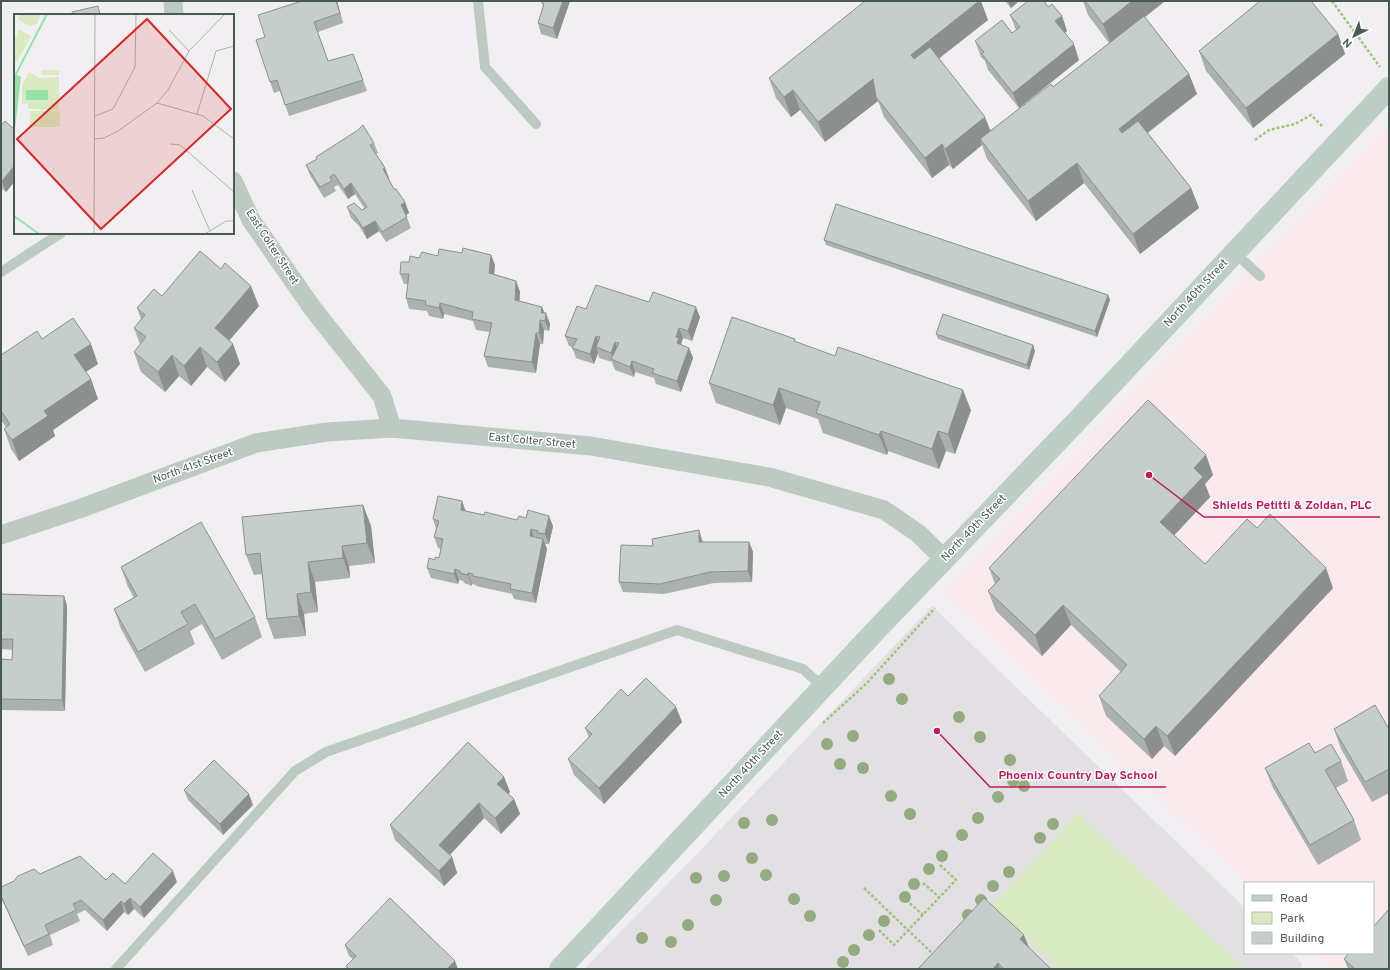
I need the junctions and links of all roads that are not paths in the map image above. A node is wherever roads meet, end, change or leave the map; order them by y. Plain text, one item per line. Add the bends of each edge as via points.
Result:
1 (173, 1) edge
2 (478, 1) edge
3 (174, 14) edge
4 (1389, 88) edge
5 (536, 124) dead end
6 (234, 183) edge
7 (60, 234) edge
8 (1234, 252) junction
9 (1, 272) edge
10 (1260, 276) dead end
11 (392, 428) junction
12 (1, 535) edge
13 (944, 559) junction
14 (823, 687) junction
15 (116, 969) edge
16 (560, 969) edge

1 - 3 street
2 - 5 lane via 485,67
4 - 8 main road, North 40th Street
6 - 11 street, East Colter Street via 252,220 313,310 382,396
7 - 9 lane
8 - 10 lane
8 - 13 main road, North 40th Street
11 - 12 street, North 41st Street via 327,432 256,443 79,509
11 - 13 street, East Colter Street via 590,446 769,477 884,510 919,534
13 - 14 main road, North 40th Street
14 - 15 lane via 803,669 678,630 326,752 295,771
14 - 16 main road, North 40th Street

